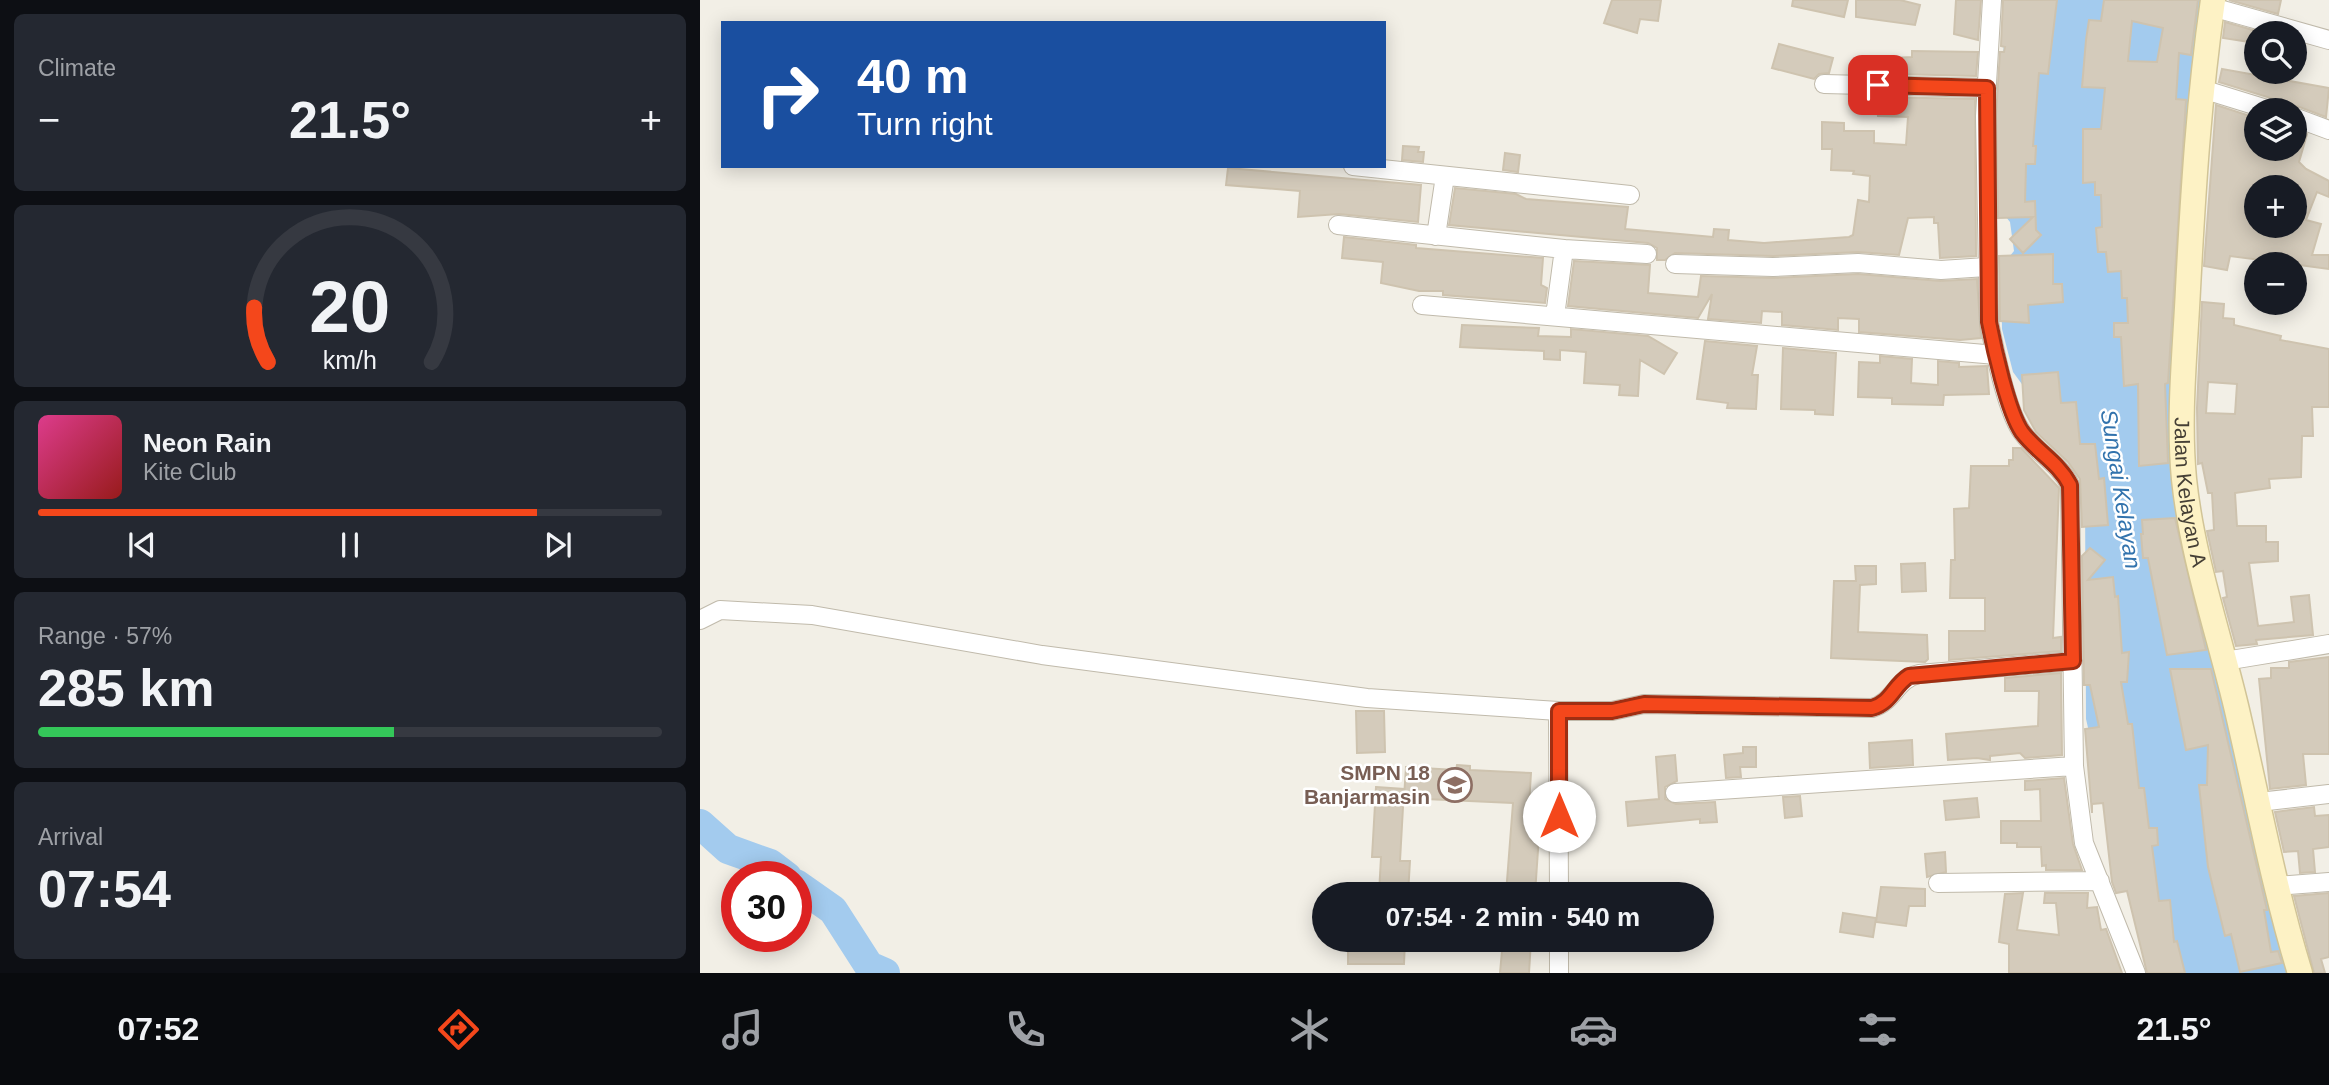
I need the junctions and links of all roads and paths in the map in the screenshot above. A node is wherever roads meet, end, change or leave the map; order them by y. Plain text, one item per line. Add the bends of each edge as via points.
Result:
1 (1992, 0) edge
2 (2213, 3) edge
3 (2329, 40) edge
4 (1824, 84) dead end
5 (1987, 88) junction
6 (2202, 89) junction
7 (2244, 102) edge
8 (2307, 122) edge
9 (2329, 130) edge
10 (1371, 168) edge
11 (1445, 176) junction
12 (1630, 195) dead end
13 (1338, 225) dead end
14 (1436, 236) junction
15 (1564, 249) junction
16 (1647, 254) dead end
17 (1675, 264) dead end
18 (1986, 267) junction
19 (1422, 305) dead end
20 (1555, 316) junction
21 (1996, 355) junction
22 (700, 620) edge
23 (2329, 644) edge
24 (2073, 661) junction
25 (2225, 661) junction
26 (1559, 711) junction
27 (2074, 766) junction
28 (1675, 793) dead end
29 (2329, 794) edge
30 (2259, 802) junction
31 (2100, 881) junction
32 (1559, 882) edge
33 (2329, 882) edge
34 (1938, 883) dead end
35 (2275, 886) junction
36 (1559, 952) edge
37 (1559, 973) edge
38 (2136, 973) edge
39 (2300, 973) edge

1 - 5 street
2 - 3 street
2 - 6 street, Jalan Kelayan A
4 - 5 street
5 - 18 street
6 - 7 street
6 - 25 street, Jalan Kelayan A via 2181,435 2193,531
8 - 9 street
10 - 11 street
11 - 12 street
11 - 14 street
13 - 14 street
14 - 15 street
15 - 16 street
15 - 20 street
17 - 18 street
18 - 21 street
19 - 20 street
20 - 21 street
21 - 24 street via 2022,432 2070,485
22 - 26 street via 720,610 812,615 1042,655 1367,698
23 - 25 street
24 - 26 street via 1909,676 1891,699 1872,708 1644,704 1612,711
24 - 27 street
25 - 30 street, Jalan Kelayan A
26 - 32 street
27 - 28 street
27 - 31 street via 2081,833
29 - 30 street
30 - 35 street, Jalan Kelayan A
31 - 34 street
31 - 38 street
33 - 35 street
35 - 39 street, Jalan Kelayan A
36 - 37 street

